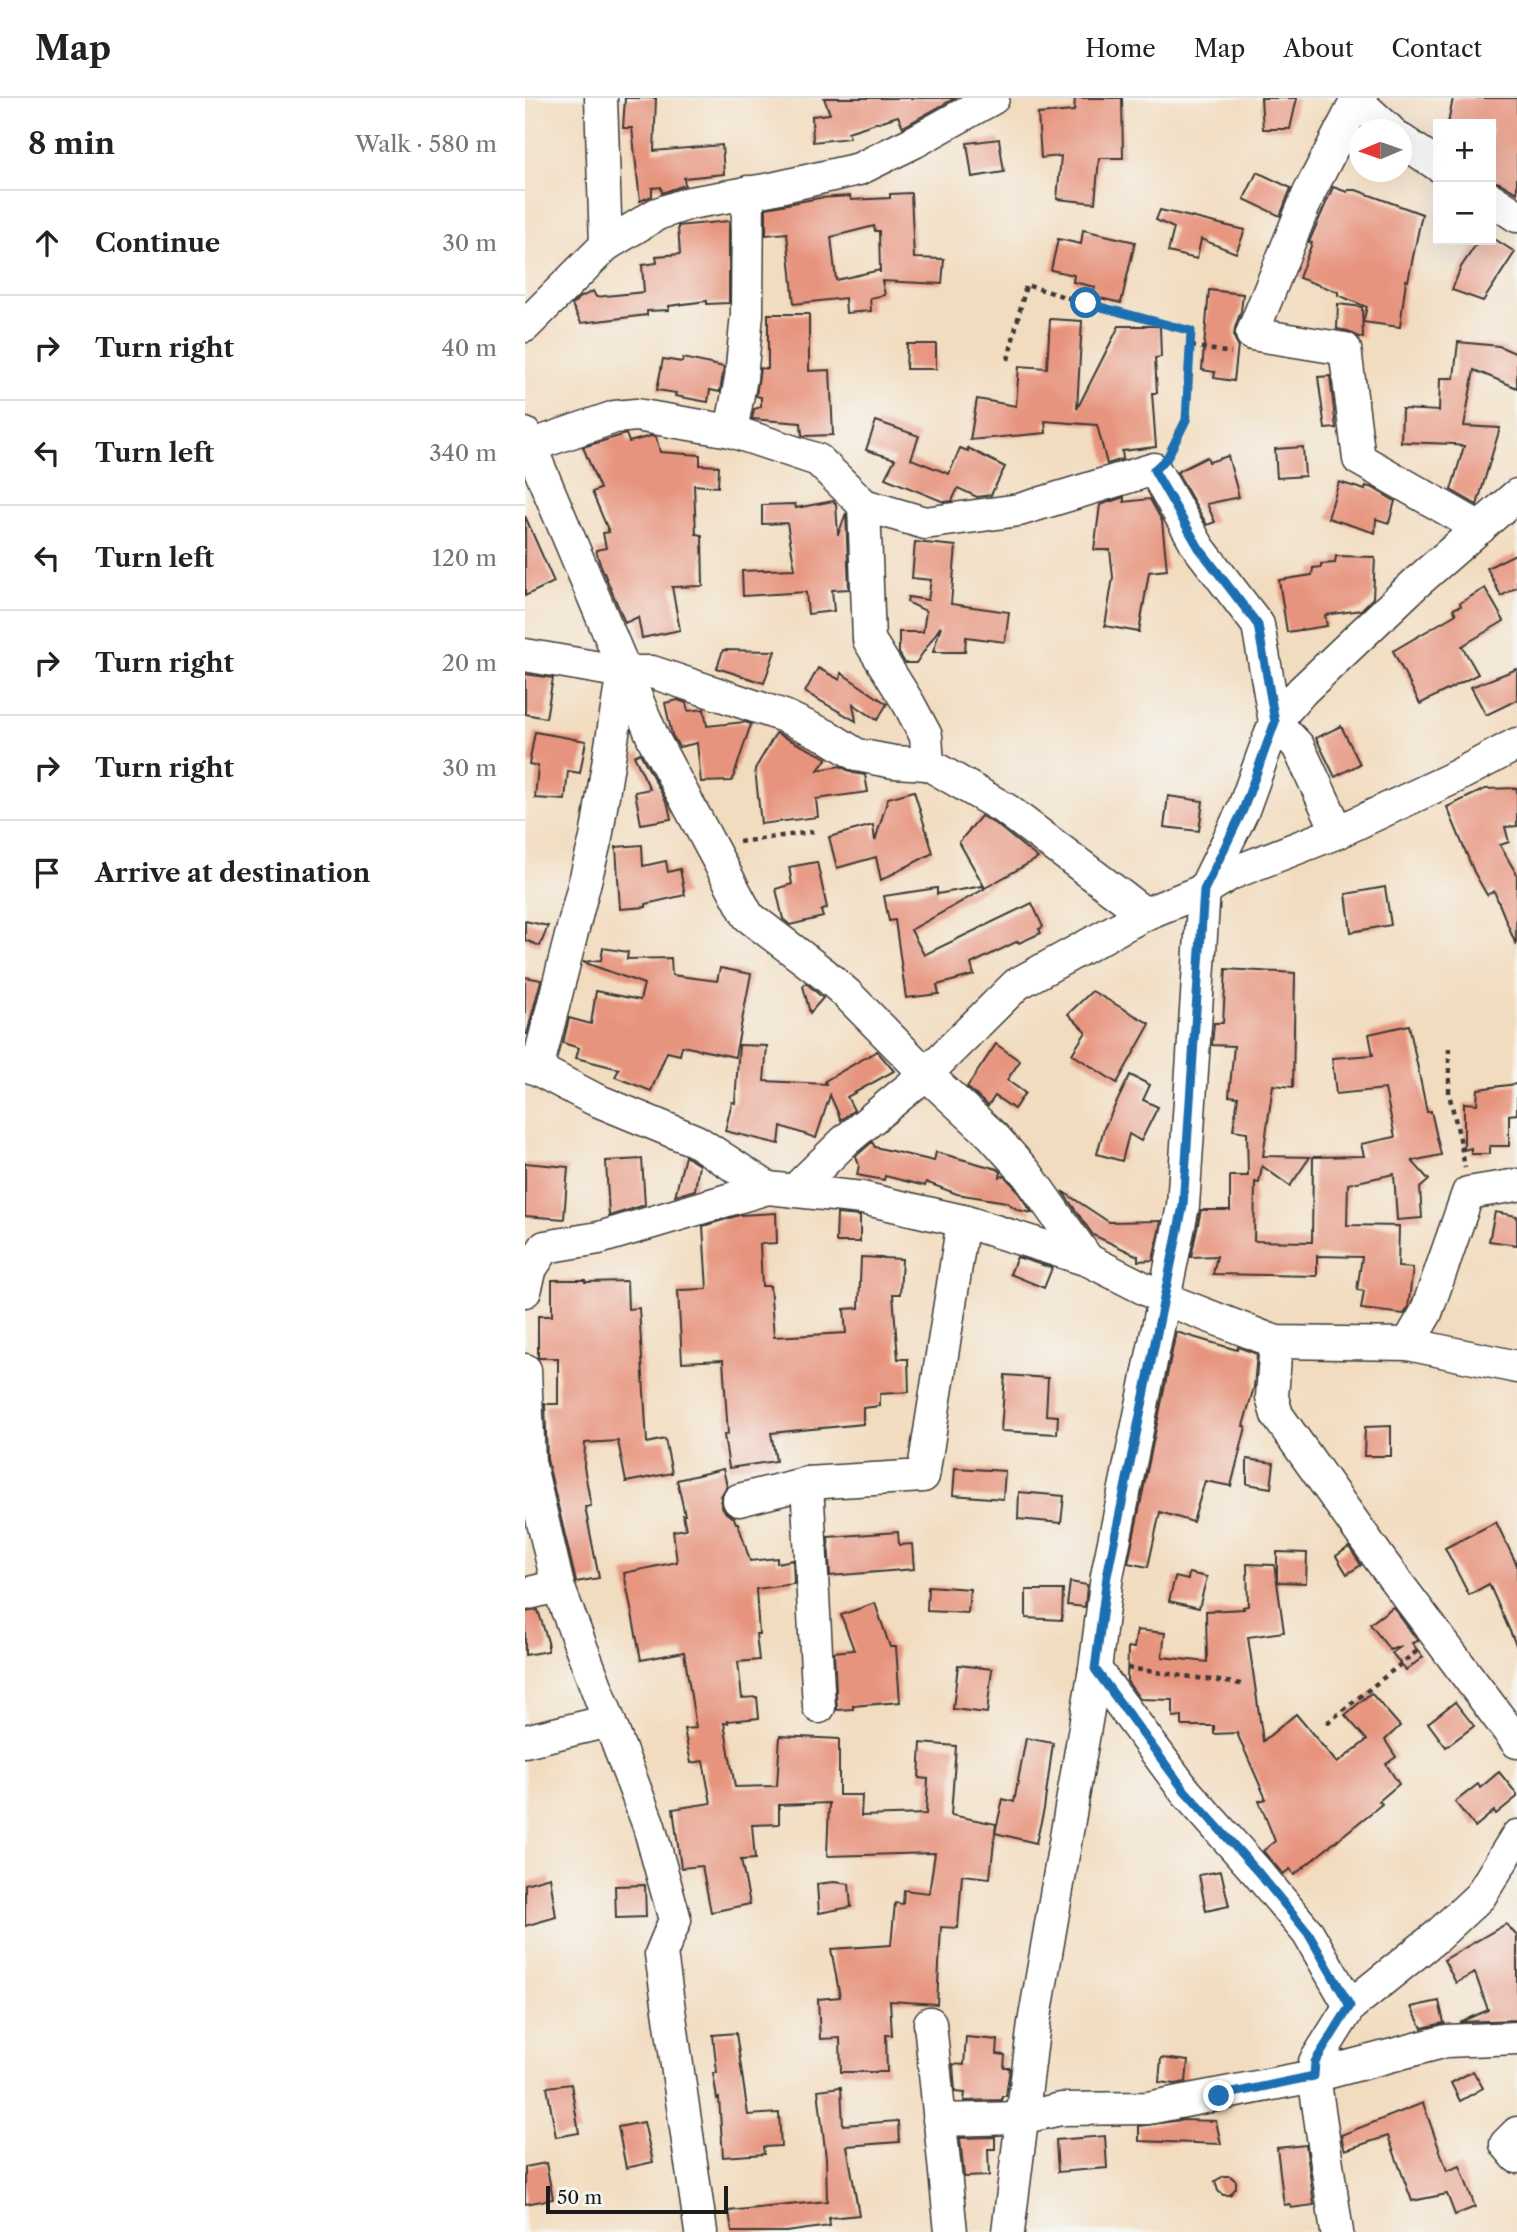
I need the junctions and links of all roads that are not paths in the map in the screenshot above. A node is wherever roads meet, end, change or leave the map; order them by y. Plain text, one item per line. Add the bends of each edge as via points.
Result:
1 (601, 98) edge
2 (992, 98) edge
3 (1358, 99) edge
4 (1378, 119) edge
5 (1412, 147) edge
6 (1433, 162) edge
7 (748, 192) junction
8 (1496, 202) edge
9 (1517, 216) edge
10 (606, 245) junction
11 (525, 326) edge
12 (731, 431) junction
13 (528, 440) edge
14 (1517, 495) edge
15 (864, 505) junction
16 (1480, 528) junction
17 (525, 655) edge
18 (623, 672) junction
19 (1275, 722) junction
20 (1517, 744) edge
21 (928, 764) junction
22 (1338, 832) junction
23 (1204, 890) junction
24 (1145, 914) junction
25 (531, 1067) edge
26 (926, 1074) junction
27 (1517, 1185) edge
28 (781, 1189) junction
29 (963, 1221) junction
30 (1088, 1260) junction
31 (525, 1291) edge
32 (1165, 1298) junction
33 (1276, 1342) junction
34 (1408, 1344) junction
35 (1517, 1367) edge
36 (525, 1370) edge
37 (807, 1483) junction
38 (739, 1500) dead end
39 (558, 1586) junction
40 (525, 1594) edge
41 (1095, 1666) junction
42 (819, 1707) dead end
43 (609, 1721) junction
44 (525, 1741) edge
45 (1517, 1742) edge
46 (1517, 1836) edge
47 (1350, 2006) junction
48 (930, 2023) dead end
49 (1517, 2038) edge
50 (1314, 2076) junction
51 (1021, 2118) junction
52 (939, 2120) junction
53 (1517, 2133) edge
54 (1517, 2157) edge
55 (701, 2232) edge
56 (951, 2232) edge
57 (1007, 2232) edge
58 (1337, 2232) edge

1 - 10 street
2 - 7 street via 859,169
3 - 4 street
3 - 16 street via 1309,193 1252,334 1345,349 1359,459
5 - 6 street
7 - 10 street via 657,214
7 - 12 street via 747,314
8 - 9 street
10 - 11 street
12 - 13 street via 636,415
12 - 15 street via 818,460
13 - 18 street
14 - 16 street
15 - 19 street via 925,523 1019,510 1154,470 1199,548 1258,625
15 - 21 street via 869,640 926,736
16 - 19 street via 1416,583
17 - 18 street
18 - 21 street via 652,672 784,716 857,755
18 - 25 street via 596,838
18 - 26 street via 748,916 847,994
19 - 22 street via 1298,746
19 - 23 street via 1243,810
20 - 22 street
21 - 24 street via 1007,810
22 - 23 street via 1230,874
23 - 24 street
23 - 32 street via 1183,1206
24 - 26 street via 1017,984
25 - 28 street via 696,1141
26 - 28 street
26 - 30 street via 1027,1174
27 - 34 street via 1468,1193 1426,1313
28 - 29 street via 862,1198
28 - 31 street via 599,1238 545,1247 531,1268
29 - 30 street
29 - 37 street via 923,1476
30 - 32 street
32 - 33 street
32 - 41 street via 1107,1576
33 - 34 street
33 - 45 street via 1272,1397 1277,1415
34 - 35 street
36 - 39 street via 529,1462
37 - 38 street
37 - 42 street
39 - 40 street
39 - 43 street
41 - 47 street via 1185,1791 1308,1933
41 - 51 street
43 - 44 street
43 - 55 street via 649,1826 675,1920 661,1954
46 - 47 street via 1480,1896
47 - 50 street via 1315,2062
48 - 52 street
49 - 50 street via 1446,2040
50 - 51 street via 1148,2108 1061,2109
50 - 58 street
51 - 52 street
51 - 57 street
52 - 56 street
53 - 54 street via 1506,2144

